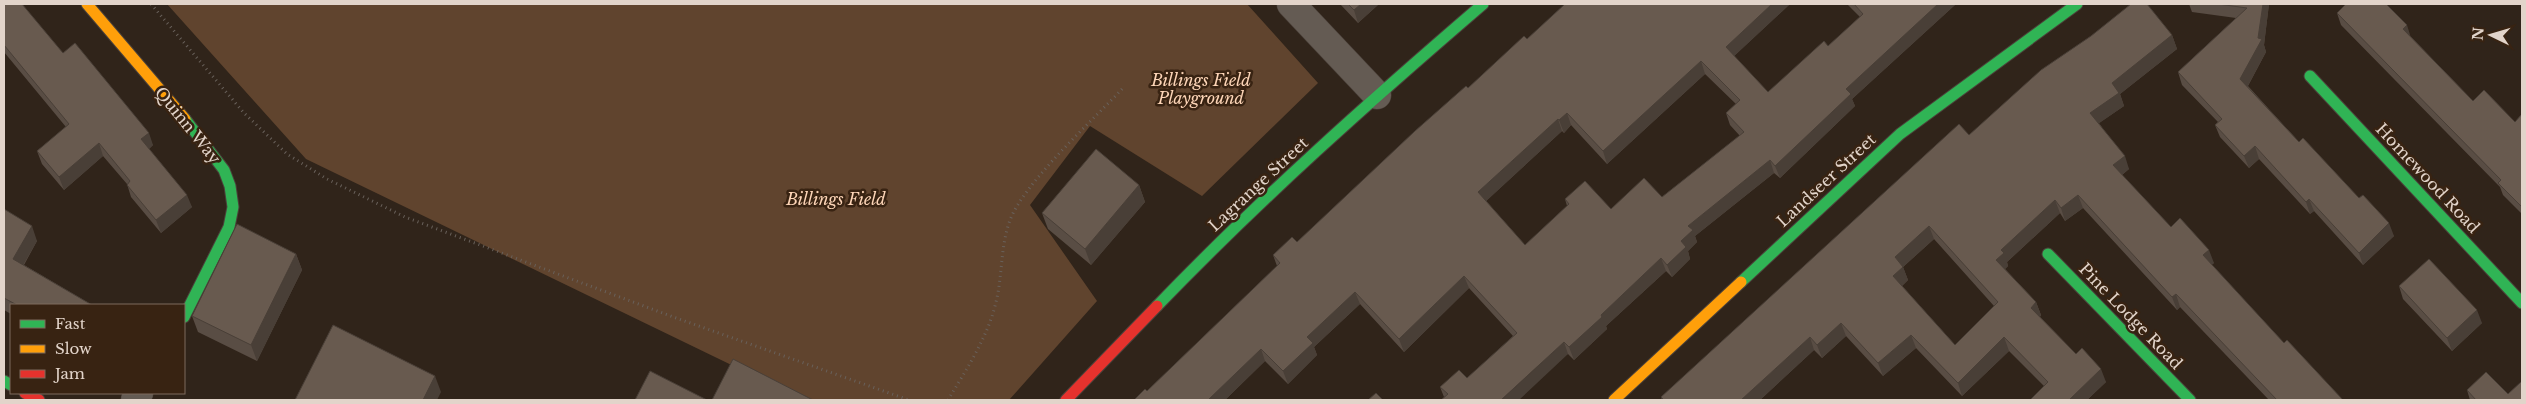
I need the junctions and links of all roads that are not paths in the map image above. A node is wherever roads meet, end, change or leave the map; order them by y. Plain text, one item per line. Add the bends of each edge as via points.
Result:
1 (87, 4) edge
2 (1292, 4) edge
3 (1483, 4) edge
4 (2078, 4) edge
5 (2310, 76) dead end
6 (1378, 95) junction
7 (2048, 254) dead end
8 (2522, 303) edge
9 (185, 315) edge
10 (27, 394) edge
11 (39, 400) edge
12 (1066, 400) edge
13 (1614, 400) edge
14 (2190, 400) edge

1 - 9 street, Quinn Way via 204,141 224,170 230,186 232,207 229,227
2 - 6 street
3 - 6 street, Lagrange Street
4 - 13 street, Landseer Street via 1900,134
5 - 8 street, Homewood Road
6 - 12 street, Lagrange Street via 1224,237
7 - 14 street, Pine Lodge Road
10 - 11 street

